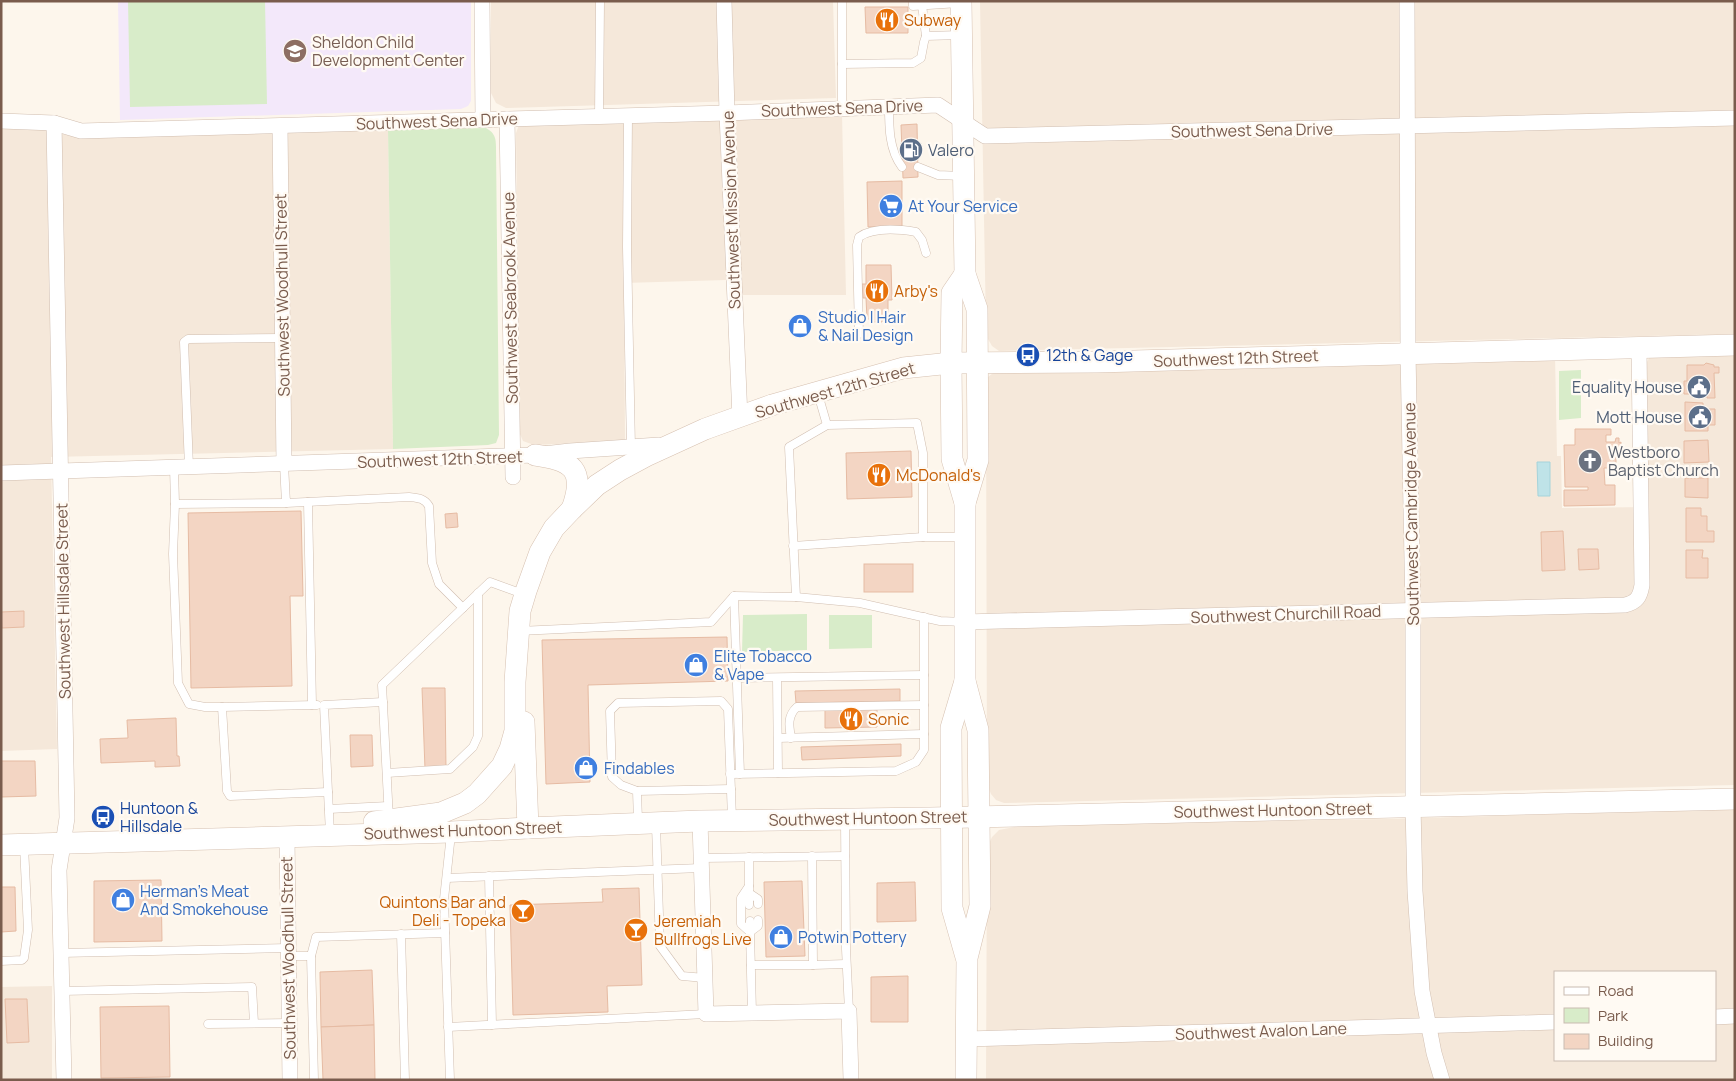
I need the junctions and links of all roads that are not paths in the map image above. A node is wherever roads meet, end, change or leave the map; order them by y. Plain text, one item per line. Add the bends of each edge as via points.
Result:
1 (482, 1) edge
2 (600, 1) edge
3 (724, 1) edge
4 (842, 1) edge
5 (913, 1) edge
6 (1407, 1) edge
7 (961, 2) edge
8 (922, 5) junction
9 (961, 35) junction
10 (926, 36) junction
11 (842, 64) junction
12 (889, 106) junction
13 (842, 108) junction
14 (727, 113) junction
15 (600, 116) junction
16 (628, 116) junction
17 (1735, 118) edge
18 (507, 119) junction
19 (483, 120) junction
20 (962, 120) junction
21 (1, 121) edge
22 (54, 122) junction
23 (280, 126) junction
24 (1408, 126) junction
25 (902, 166) dead end
26 (918, 167) dead end
27 (963, 176) junction
28 (926, 253) dead end
29 (965, 274) junction
30 (860, 334) dead end
31 (282, 338) junction
32 (1735, 346) edge
33 (1639, 348) junction
34 (1408, 353) junction
35 (978, 362) junction
36 (951, 363) junction
37 (817, 392) junction
38 (740, 418) junction
39 (827, 424) junction
40 (676, 442) junction
41 (631, 448) junction
42 (535, 455) junction
43 (513, 456) junction
44 (284, 464) junction
45 (174, 467) junction
46 (189, 467) junction
47 (61, 471) junction
48 (1, 473) edge
49 (513, 477) dead end
50 (308, 502) junction
51 (286, 503) junction
52 (965, 503) junction
53 (175, 504) junction
54 (572, 509) junction
55 (965, 536) junction
56 (923, 538) junction
57 (793, 546) junction
58 (478, 593) junction
59 (525, 595) junction
60 (734, 596) junction
61 (796, 597) junction
62 (463, 608) junction
63 (1412, 611) junction
64 (924, 617) junction
65 (964, 622) junction
66 (519, 637) junction
67 (924, 675) junction
68 (737, 678) junction
69 (778, 678) junction
70 (965, 681) junction
71 (383, 702) junction
72 (312, 705) junction
73 (324, 705) junction
74 (924, 705) junction
75 (222, 707) junction
76 (924, 734) junction
77 (778, 738) junction
78 (791, 738) junction
79 (386, 773) junction
80 (778, 773) junction
81 (730, 774) junction
82 (740, 774) junction
83 (731, 788) junction
84 (637, 791) junction
85 (328, 792) junction
86 (1735, 799) edge
87 (1413, 806) junction
88 (329, 809) junction
89 (978, 816) junction
90 (952, 817) junction
91 (845, 819) junction
92 (389, 820) junction
93 (700, 821) junction
94 (732, 821) junction
95 (647, 823) junction
96 (528, 828) junction
97 (451, 832) junction
98 (330, 836) junction
99 (286, 837) junction
100 (64, 843) junction
101 (1, 844) edge
102 (24, 844) junction
103 (812, 856) junction
104 (845, 856) junction
105 (749, 857) junction
106 (701, 863) junction
107 (657, 870) junction
108 (489, 876) junction
109 (447, 878) junction
110 (749, 889) junction
111 (758, 904) dead end
112 (749, 905) dead end
113 (754, 921) dead end
114 (750, 932) junction
115 (445, 933) junction
116 (401, 934) junction
117 (288, 952) junction
118 (61, 953) junction
119 (311, 956) junction
120 (967, 958) junction
121 (1, 960) edge
122 (813, 964) junction
123 (846, 964) junction
124 (751, 965) junction
125 (705, 978) junction
126 (62, 991) junction
127 (849, 1011) junction
128 (752, 1013) junction
129 (706, 1014) junction
130 (1716, 1016) edge
131 (1735, 1016) edge
132 (1554, 1022) edge
133 (254, 1023) junction
134 (289, 1023) junction
135 (208, 1024) dead end
136 (492, 1025) junction
137 (1428, 1026) junction
138 (448, 1027) junction
139 (967, 1039) junction
140 (64, 1080) edge
141 (290, 1080) edge
142 (314, 1080) edge
143 (405, 1080) edge
144 (450, 1080) edge
145 (851, 1080) edge
146 (966, 1080) edge
147 (1442, 1080) edge

1 - 19 street
2 - 15 lane
3 - 14 street, Southwest Mission Avenue
4 - 11 lane
5 - 8 lane via 913,6
6 - 24 street, Southwest Cambridge Avenue
7 - 8 lane
7 - 9 main road
8 - 10 lane
9 - 10 lane
9 - 20 main road
10 - 11 lane via 921,58 915,62
11 - 13 lane
12 - 13 street, Southwest Sena Drive
12 - 20 street, Southwest Sena Drive via 938,105
12 - 25 lane via 894,153
13 - 14 street, Southwest Sena Drive
14 - 16 street, Southwest Sena Drive
14 - 38 street, Southwest Mission Avenue
15 - 16 street, Southwest Sena Drive
15 - 18 street, Southwest Sena Drive
16 - 41 lane
17 - 24 street, Southwest Sena Drive
18 - 19 street, Southwest Sena Drive
18 - 43 street, Southwest Seabrook Avenue
19 - 23 street, Southwest Sena Drive
20 - 24 street, Southwest Sena Drive via 985,136
20 - 27 main road
21 - 22 street, Southwest Sena Drive
22 - 23 street, Southwest Sena Drive via 82,130
22 - 47 street, Southwest Hillsdale Street
23 - 31 street, Southwest Woodhull Street
24 - 34 street, Southwest Cambridge Avenue
26 - 27 lane via 938,175
27 - 29 main road
28 - 30 lane via 916,232 868,231 859,237
29 - 35 main road via 978,309
29 - 36 main road via 952,293
31 - 44 street, Southwest Woodhull Street
31 - 46 lane via 188,339 184,342
32 - 33 main road, Southwest 12th Street
33 - 34 main road, Southwest 12th Street
33 - 63 street, Southwest Churchill Road via 1642,585 1637,600 1625,605
34 - 35 main road, Southwest 12th Street
34 - 63 street, Southwest Cambridge Avenue
35 - 36 main road, Southwest 12th Street
35 - 52 main road via 978,460
36 - 37 main road, Southwest 12th Street via 903,368
36 - 52 main road via 952,459
37 - 38 main road, Southwest 12th Street
37 - 39 lane
38 - 40 main road, Southwest 12th Street
39 - 56 lane via 917,423 923,453
39 - 57 lane via 789,447
40 - 41 street, Southwest 12th Street
40 - 54 main road via 620,470
41 - 42 street, Southwest 12th Street
42 - 43 street, Southwest 12th Street
42 - 54 main road via 554,458 574,470 579,488
43 - 44 street, Southwest 12th Street
43 - 49 street, Southwest Seabrook Avenue
44 - 46 street, Southwest 12th Street
44 - 51 lane
45 - 46 street, Southwest 12th Street
45 - 47 street, Southwest 12th Street
45 - 53 lane
47 - 48 street, Southwest 12th Street
47 - 100 street, Southwest Hillsdale Street via 68,818
50 - 51 lane
50 - 62 lane via 409,497 426,501 429,506 432,563 439,584
50 - 72 lane
51 - 53 lane
52 - 55 main road
53 - 75 lane via 172,554 178,683 189,704
54 - 59 main road via 554,528 540,552
55 - 56 lane
55 - 65 main road
56 - 57 lane
57 - 61 lane
58 - 59 lane via 490,582
58 - 62 lane
58 - 79 lane via 478,736 473,747 450,769
59 - 66 main road via 520,611
60 - 61 lane
60 - 66 lane via 711,622
60 - 68 lane
61 - 64 lane via 860,603
62 - 71 lane via 382,685
63 - 65 street, Southwest Churchill Road
63 - 87 street, Southwest Cambridge Avenue
64 - 65 lane
64 - 67 lane
65 - 70 main road
66 - 92 main road via 515,731 502,766 477,794 464,803 441,813
66 - 96 main road
67 - 69 lane
67 - 74 lane
68 - 69 lane
68 - 82 lane
69 - 77 lane
70 - 89 main road via 978,730
70 - 90 main road via 951,728
71 - 73 lane
71 - 79 lane
72 - 73 lane
72 - 75 lane
73 - 85 lane
74 - 76 lane
74 - 78 lane via 797,707 789,718
75 - 85 lane via 227,791 230,796
76 - 78 lane
76 - 80 lane via 924,750 916,762 896,771
77 - 78 lane
77 - 80 lane
79 - 92 lane
80 - 82 lane
81 - 82 lane
81 - 83 lane
81 - 84 lane via 728,708 721,701 618,703 610,711 612,777 621,785
83 - 84 lane
83 - 94 lane
84 - 95 lane
85 - 88 lane
86 - 87 main road, Southwest Huntoon Street
87 - 89 main road, Southwest Huntoon Street
87 - 137 street, Southwest Cambridge Avenue via 1415,891 1422,991
88 - 92 lane
88 - 98 lane
89 - 90 main road, Southwest Huntoon Street
89 - 120 main road via 980,906
90 - 91 main road, Southwest Huntoon Street
90 - 120 main road via 952,908
91 - 94 main road, Southwest Huntoon Street
91 - 104 lane
92 - 97 main road, Southwest Huntoon Street
92 - 98 main road via 346,824
93 - 94 main road, Southwest Huntoon Street
93 - 95 main road, Southwest Huntoon Street
93 - 106 street
95 - 96 main road, Southwest Huntoon Street
95 - 107 lane
96 - 97 main road, Southwest Huntoon Street
97 - 109 lane
98 - 99 main road
99 - 100 main road
99 - 117 street, Southwest Woodhull Street
100 - 102 main road
100 - 118 street, Southwest Hillsdale Street via 59,870
101 - 102 main road
102 - 121 lane via 28,930 24,958
103 - 104 lane
103 - 105 lane
103 - 122 lane
104 - 123 lane
105 - 106 lane
105 - 110 lane
106 - 107 lane
106 - 125 street
107 - 108 lane
107 - 125 lane via 660,946 682,976
108 - 109 lane
108 - 136 lane
109 - 115 lane
110 - 111 lane via 758,899
110 - 112 lane
110 - 114 lane via 740,898 741,924
113 - 114 lane
114 - 124 lane
115 - 116 lane
115 - 138 lane
116 - 119 lane via 316,937
116 - 143 lane
117 - 118 lane
117 - 119 lane
117 - 134 street, Southwest Woodhull Street
118 - 126 street, Southwest Hillsdale Street
119 - 142 lane
120 - 139 main road
122 - 123 lane
122 - 124 lane
123 - 127 lane
124 - 128 lane
125 - 129 street
126 - 133 lane via 252,987
126 - 140 street, Southwest Hillsdale Street
127 - 128 street
127 - 145 street
128 - 129 street
129 - 136 lane
130 - 131 street
132 - 137 street, Southwest Avalon Lane
133 - 134 lane
133 - 135 lane
134 - 141 street, Southwest Woodhull Street
136 - 138 lane
137 - 139 street, Southwest Avalon Lane
137 - 147 street, Southwest Cambridge Avenue
138 - 144 lane
139 - 146 main road

